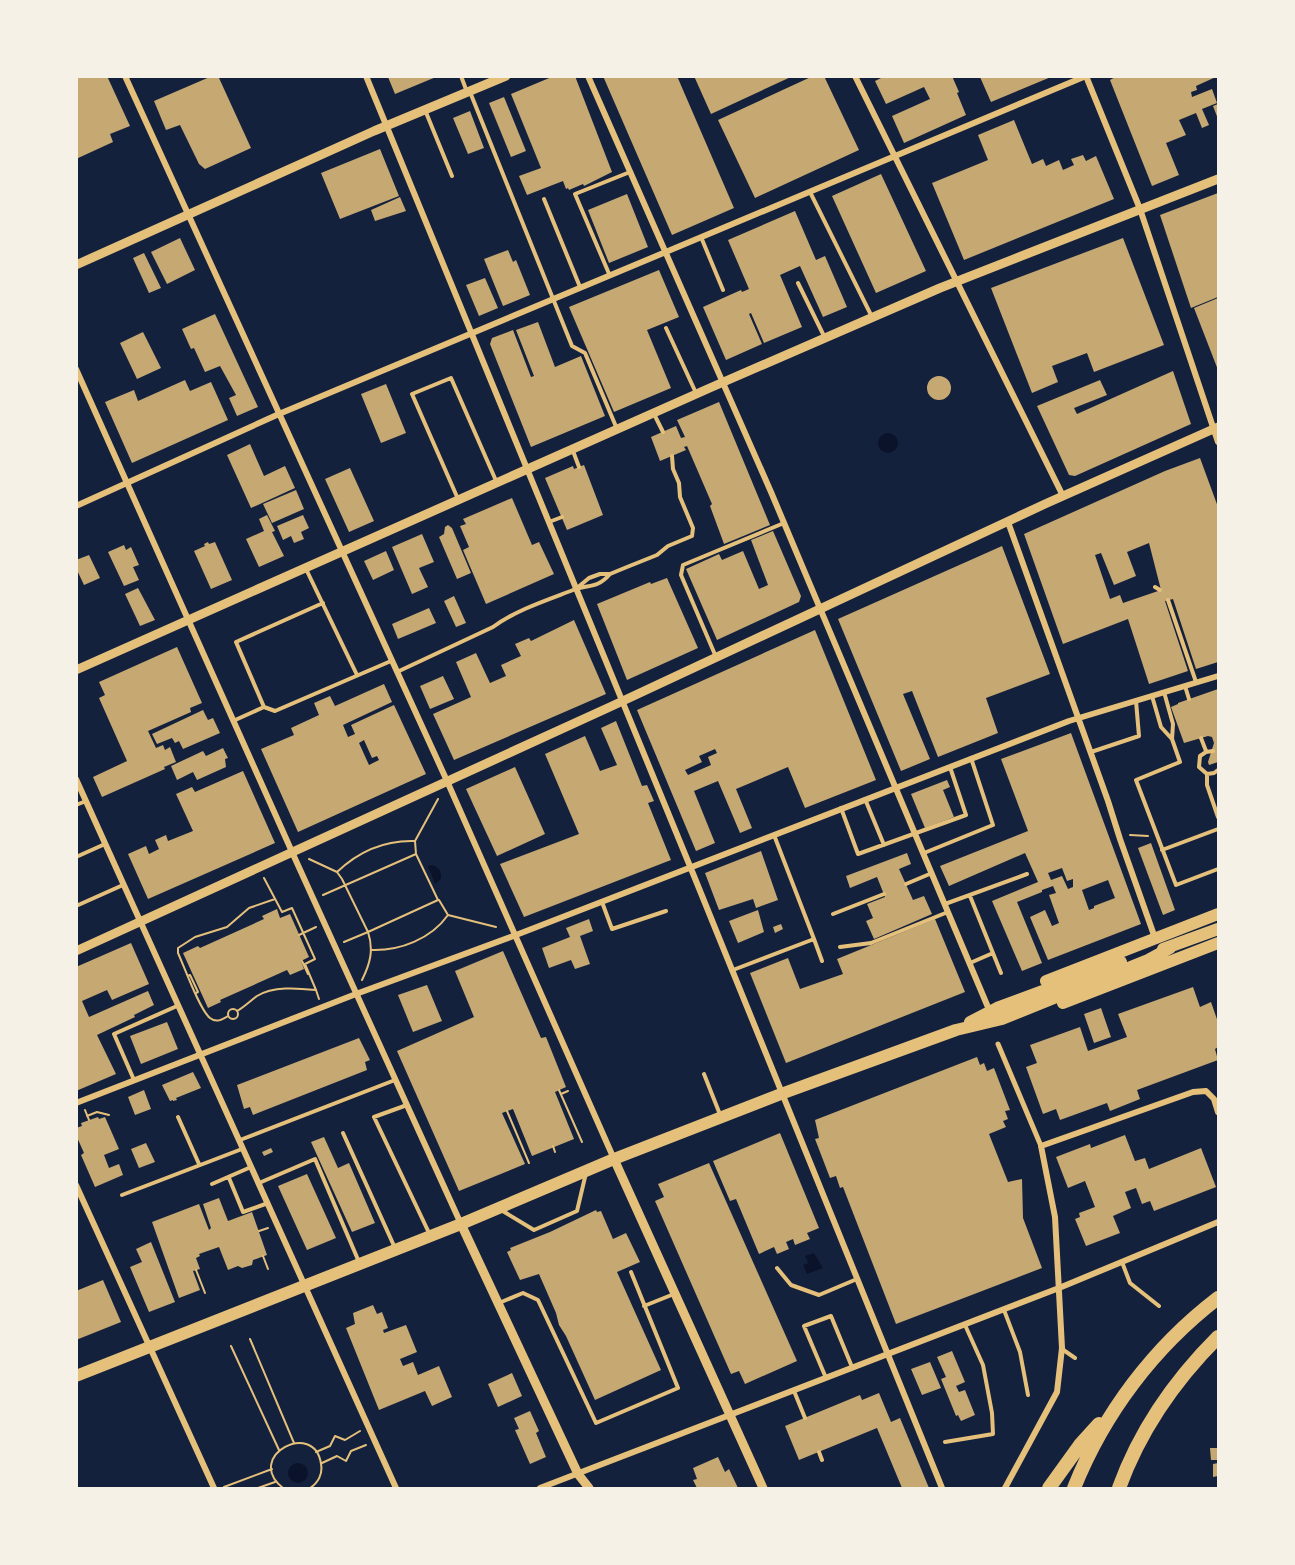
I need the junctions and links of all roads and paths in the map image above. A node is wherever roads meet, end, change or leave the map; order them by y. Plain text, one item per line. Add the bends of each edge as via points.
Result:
1 (124, 76) edge
2 (366, 76) edge
3 (461, 76) edge
4 (506, 76) edge
5 (588, 76) edge
6 (855, 76) edge
7 (1086, 76) edge
8 (469, 92) junction
9 (424, 110) junction
10 (386, 126) junction
11 (895, 157) junction
12 (630, 172) junction
13 (452, 176) dead end
14 (1218, 179) edge
15 (810, 192) junction
16 (544, 199) dead end
17 (1140, 209) junction
18 (187, 215) junction
19 (701, 237) junction
20 (666, 252) junction
21 (76, 265) edge
22 (610, 276) junction
23 (958, 281) junction
24 (798, 283) dead end
25 (580, 288) junction
26 (723, 290) dead end
27 (554, 299) junction
28 (873, 318) junction
29 (666, 328) dead end
30 (472, 334) junction
31 (825, 339) junction
32 (76, 369) edge
33 (723, 382) junction
34 (696, 394) junction
35 (654, 413) junction
36 (279, 414) junction
37 (1216, 428) edge
38 (617, 429) junction
39 (663, 432) dead end
40 (1218, 442) edge
41 (572, 449) junction
42 (672, 456) dead end
43 (579, 467) dead end
44 (527, 470) junction
45 (127, 482) junction
46 (496, 483) junction
47 (1063, 496) junction
48 (459, 500) junction
49 (76, 506) edge
50 (562, 517) dead end
51 (1008, 522) junction
52 (549, 523) junction
53 (784, 523) junction
54 (342, 552) junction
55 (306, 568) junction
56 (610, 574) junction
57 (1155, 587) dead end
58 (576, 589) junction
59 (1160, 590) dead end
60 (1168, 600) dead end
61 (323, 603) junction
62 (821, 609) junction
63 (189, 621) junction
64 (716, 658) junction
65 (391, 661) junction
66 (76, 670) edge
67 (396, 672) junction
68 (357, 675) junction
69 (1218, 676) edge
70 (1196, 683) junction
71 (1185, 686) junction
72 (1164, 692) junction
73 (1152, 696) junction
74 (1189, 699) dead end
75 (1136, 701) junction
76 (621, 702) junction
77 (264, 707) junction
78 (1078, 718) junction
79 (233, 720) junction
80 (1202, 738) dead end
81 (1172, 739) junction
82 (1213, 751) dead end
83 (1090, 752) junction
84 (1206, 752) junction
85 (971, 758) junction
86 (950, 766) junction
87 (1218, 770) edge
88 (1207, 774) junction
89 (76, 779) edge
90 (447, 781) junction
91 (894, 788) junction
92 (438, 799) dead end
93 (865, 799) junction
94 (86, 801) junction
95 (76, 805) edge
96 (840, 808) junction
97 (1218, 817) edge
98 (1218, 828) edge
99 (773, 834) junction
100 (916, 834) junction
101 (1157, 835) junction
102 (1120, 839) junction
103 (415, 841) junction
104 (106, 844) junction
105 (884, 845) junction
106 (1162, 850) junction
107 (291, 851) junction
108 (924, 853) junction
109 (417, 854) junction
110 (76, 857) edge
111 (306, 858) dead end
112 (259, 867) junction
113 (690, 867) junction
114 (1218, 869) edge
115 (337, 872) junction
116 (933, 873) junction
117 (1027, 874) dead end
118 (124, 884) junction
119 (906, 884) dead end
120 (346, 886) junction
121 (884, 894) dead end
122 (323, 895) dead end
123 (970, 896) junction
124 (275, 899) junction
125 (438, 900) junction
126 (601, 901) junction
127 (945, 904) junction
128 (76, 906) edge
129 (666, 911) dead end
130 (282, 912) junction
131 (948, 912) junction
132 (833, 914) dead end
133 (1218, 914) edge
134 (448, 915) junction
135 (284, 916) dead end
136 (141, 922) junction
137 (324, 923) junction
138 (496, 927) dead end
139 (1218, 929) edge
140 (368, 932) junction
141 (301, 934) junction
142 (516, 935) junction
143 (814, 939) junction
144 (1155, 939) junction
145 (344, 942) dead end
146 (1218, 944) edge
147 (840, 947) dead end
148 (371, 950) junction
149 (76, 951) edge
150 (993, 953) junction
151 (822, 961) dead end
152 (970, 963) junction
153 (733, 970) junction
154 (1001, 974) dead end
155 (362, 981) dead end
156 (194, 982) junction
157 (187, 986) dead end
158 (316, 990) junction
159 (356, 994) junction
160 (177, 1006) junction
161 (323, 1007) junction
162 (237, 1011) junction
163 (228, 1016) junction
164 (992, 1017) junction
165 (963, 1027) junction
166 (998, 1044) dead end
167 (200, 1055) junction
168 (704, 1074) dead end
169 (134, 1080) junction
170 (395, 1080) junction
171 (559, 1090) dead end
172 (568, 1091) dead end
173 (561, 1094) junction
174 (782, 1094) junction
175 (76, 1104) edge
176 (407, 1105) junction
177 (507, 1111) dead end
178 (1218, 1112) edge
179 (109, 1115) dead end
180 (178, 1117) dead end
181 (721, 1117) junction
182 (88, 1118) dead end
183 (343, 1133) dead end
184 (239, 1140) junction
185 (582, 1143) dead end
186 (553, 1146) dead end
187 (1041, 1146) junction
188 (243, 1149) junction
189 (555, 1152) dead end
190 (614, 1159) junction
191 (530, 1163) dead end
192 (199, 1164) junction
193 (251, 1167) junction
194 (587, 1171) junction
195 (229, 1178) junction
196 (259, 1183) junction
197 (212, 1184) dead end
198 (76, 1185) edge
199 (122, 1195) dead end
200 (268, 1203) junction
201 (498, 1208) junction
202 (1218, 1222) edge
203 (461, 1224) junction
204 (430, 1236) junction
205 (395, 1249) junction
206 (263, 1256) dead end
207 (1122, 1261) junction
208 (360, 1263) junction
209 (777, 1268) dead end
210 (268, 1269) dead end
211 (196, 1270) dead end
212 (630, 1272) dead end
213 (857, 1279) junction
214 (305, 1284) junction
215 (1059, 1288) junction
216 (206, 1293) dead end
217 (675, 1294) junction
218 (1218, 1298) edge
219 (498, 1304) junction
220 (644, 1306) junction
221 (1159, 1306) dead end
222 (1004, 1309) junction
223 (965, 1324) junction
224 (1218, 1337) edge
225 (250, 1338) dead end
226 (231, 1346) dead end
227 (150, 1348) junction
228 (1062, 1348) junction
229 (888, 1354) junction
230 (1075, 1358) dead end
231 (853, 1368) junction
232 (76, 1376) edge
233 (826, 1378) junction
234 (794, 1390) junction
235 (1028, 1395) dead end
236 (1124, 1395) junction
237 (731, 1414) junction
238 (805, 1418) dead end
239 (367, 1427) junction
240 (374, 1442) junction
241 (945, 1442) dead end
242 (294, 1443) junction
243 (279, 1450) junction
244 (316, 1452) junction
245 (819, 1452) dead end
246 (822, 1460) dead end
247 (321, 1464) junction
248 (272, 1469) junction
249 (578, 1474) junction
250 (276, 1482) junction
251 (315, 1487) edge
252 (214, 1488) edge
253 (221, 1488) edge
254 (258, 1488) edge
255 (283, 1488) edge
256 (310, 1488) edge
257 (396, 1488) edge
258 (540, 1488) edge
259 (589, 1488) edge
260 (763, 1488) edge
261 (942, 1488) edge
262 (1005, 1488) edge
263 (1049, 1488) edge
264 (1074, 1488) edge
265 (1119, 1488) edge

1 - 18 street
2 - 10 street
3 - 8 lane
4 - 8 street
5 - 12 street
6 - 11 street
7 - 11 street
7 - 17 street
8 - 9 street
8 - 27 lane
9 - 10 street
9 - 13 lane
10 - 18 street
10 - 30 street
11 - 15 street
11 - 23 street
12 - 20 street
12 - 22 lane via 575,194
14 - 17 street
15 - 19 street
15 - 28 lane
16 - 25 lane
17 - 23 street
17 - 37 street
18 - 21 street
18 - 36 street
19 - 20 street
19 - 26 lane
20 - 22 street
20 - 33 street
22 - 25 street
23 - 28 street
23 - 47 street
24 - 31 lane
25 - 27 street
27 - 30 street
27 - 38 lane via 572,346 585,353
28 - 31 street
29 - 34 lane
30 - 36 street
30 - 44 street
31 - 33 street
32 - 45 street
33 - 34 street
33 - 53 street
34 - 35 street
35 - 38 street
35 - 39 lane
36 - 45 street
36 - 54 street
37 - 40 street
37 - 47 street
38 - 41 street
41 - 43 lane
41 - 44 street
42 - 56 lane via 692,536
44 - 46 street
44 - 52 street
45 - 49 street
45 - 63 street
46 - 48 street
46 - 48 lane via 452,378 412,394
47 - 51 street
48 - 54 street
50 - 52 lane
51 - 62 street
51 - 78 street
52 - 58 street
53 - 62 street
53 - 64 lane via 683,565 681,575
54 - 55 street
54 - 65 street
55 - 61 lane
55 - 63 street
56 - 58 lane via 603,582
56 - 58 lane via 589,578
57 - 59 lane
58 - 67 lane
58 - 76 street
60 - 70 lane
61 - 68 lane
61 - 77 lane via 236,642
62 - 64 street
62 - 91 street
63 - 66 street
63 - 79 street
64 - 76 street
65 - 67 street
65 - 68 lane
67 - 90 street
68 - 77 lane via 275,711
69 - 70 street
70 - 71 street
71 - 72 street
71 - 74 lane
72 - 73 street
72 - 81 lane via 1173,724
73 - 75 street
73 - 81 lane via 1161,727
75 - 78 street
75 - 83 lane via 1139,736
76 - 90 street
76 - 113 street
77 - 79 lane
78 - 83 street
78 - 85 street
79 - 107 street
80 - 84 lane
81 - 101 lane via 1179,762 1136,780
82 - 84 lane
83 - 102 street
84 - 88 lane via 1198,763
85 - 86 street
85 - 108 lane via 993,825
86 - 91 street
86 - 100 lane via 966,815
87 - 88 lane
88 - 97 lane
89 - 94 street
90 - 107 street
90 - 142 street
91 - 93 street
91 - 100 street
92 - 103 path
93 - 96 street
93 - 105 lane
94 - 95 lane
94 - 104 street
96 - 99 street
96 - 105 lane via 858,854
98 - 106 lane
99 - 113 street
99 - 143 lane
100 - 105 lane
100 - 108 street
101 - 102 path
101 - 106 lane
102 - 144 street
103 - 109 path
103 - 115 path via 379,844 348,861
104 - 110 lane
104 - 118 street
106 - 114 lane via 1176,885
107 - 112 street
107 - 137 street
108 - 116 street
109 - 120 path
109 - 125 path
111 - 115 path
112 - 124 path
112 - 136 street
113 - 126 street
113 - 153 street
115 - 120 path
116 - 119 lane
116 - 127 street
117 - 123 lane
118 - 128 lane
118 - 136 street
120 - 122 path
120 - 140 path
121 - 132 lane
123 - 127 lane
123 - 150 lane
124 - 130 path
124 - 156 path via 249,908 227,927 195,937 178,948
125 - 134 path
125 - 140 path
126 - 129 lane via 612,929
126 - 142 street
127 - 131 street
130 - 135 path
130 - 141 path via 292,908
131 - 147 lane via 871,943
131 - 152 street
133 - 144 main road
134 - 138 path
134 - 148 path via 436,928 409,944 387,951
136 - 149 street
136 - 160 street
137 - 141 path
137 - 159 street
139 - 164 main road via 1147,953
140 - 145 path
140 - 148 path
141 - 158 path via 315,959 304,961
142 - 159 street
142 - 190 street
143 - 151 lane
143 - 153 lane
144 - 164 main road via 1000,999
146 - 164 main road via 1009,1024
148 - 155 path
150 - 152 lane
150 - 154 lane
152 - 164 street
153 - 174 street
156 - 157 path
156 - 163 path via 203,1011 218,1021
158 - 161 path
158 - 162 path via 269,991
159 - 161 street
159 - 170 street
160 - 167 street
160 - 169 lane via 114,1034
161 - 167 street
162 - 163 path via 231,1009
162 - 163 path via 235,1018
164 - 165 main road
164 - 165 main road
165 - 174 main road
166 - 187 street
167 - 169 street
167 - 184 street
168 - 181 lane
169 - 175 street
170 - 176 street
170 - 184 lane
171 - 173 path
172 - 173 path
173 - 185 path
174 - 181 main road
174 - 213 street
176 - 203 street
176 - 204 lane via 374,1117
177 - 191 path
178 - 187 street via 1206,1091 1193,1092
179 - 182 path via 98,1112
180 - 192 lane
181 - 190 main road
183 - 205 lane
184 - 188 street
186 - 189 path
187 - 215 street via 1055,1217
188 - 192 lane
188 - 193 street
190 - 194 main road
190 - 217 street
192 - 199 lane
193 - 195 lane
193 - 196 street
194 - 201 main road
194 - 201 lane via 577,1211 534,1230
195 - 197 lane
195 - 200 lane via 243,1212
196 - 200 street
196 - 208 lane via 315,1159
198 - 227 street
200 - 214 street
201 - 203 main road
202 - 207 street
203 - 204 main road
203 - 219 street
204 - 205 main road
205 - 208 main road
206 - 210 path
207 - 215 street
207 - 221 lane via 1130,1282
208 - 214 main road
209 - 213 lane via 790,1285 819,1294
211 - 216 path
212 - 220 lane
213 - 229 street
214 - 227 main road
214 - 239 street
215 - 222 street
215 - 228 street
217 - 220 lane
217 - 237 street
218 - 236 highway via 1172,1339
219 - 220 lane via 523,1293 538,1300 596,1423 678,1388
219 - 249 street
222 - 223 street
222 - 235 lane via 1020,1352
223 - 229 street
223 - 241 lane via 983,1365 993,1434
224 - 265 highway via 1158,1409
225 - 242 path
226 - 243 path
227 - 232 main road
227 - 252 street
228 - 230 lane
228 - 262 street via 1057,1392
229 - 231 street
229 - 261 street
231 - 233 street
231 - 233 lane via 831,1316 804,1326
233 - 234 street
234 - 237 street
234 - 238 lane
236 - 263 highway
236 - 264 highway via 1095,1442
237 - 249 street
237 - 260 street
239 - 240 street
239 - 244 path via 345,1440 335,1436 330,1446
240 - 247 path via 351,1451 346,1461 337,1456
240 - 257 street
242 - 243 path
242 - 244 path
243 - 248 path
244 - 247 path
245 - 246 lane
247 - 251 path
248 - 250 path
248 - 253 path
249 - 258 street
249 - 259 street
250 - 254 path
250 - 255 path
251 - 256 path

